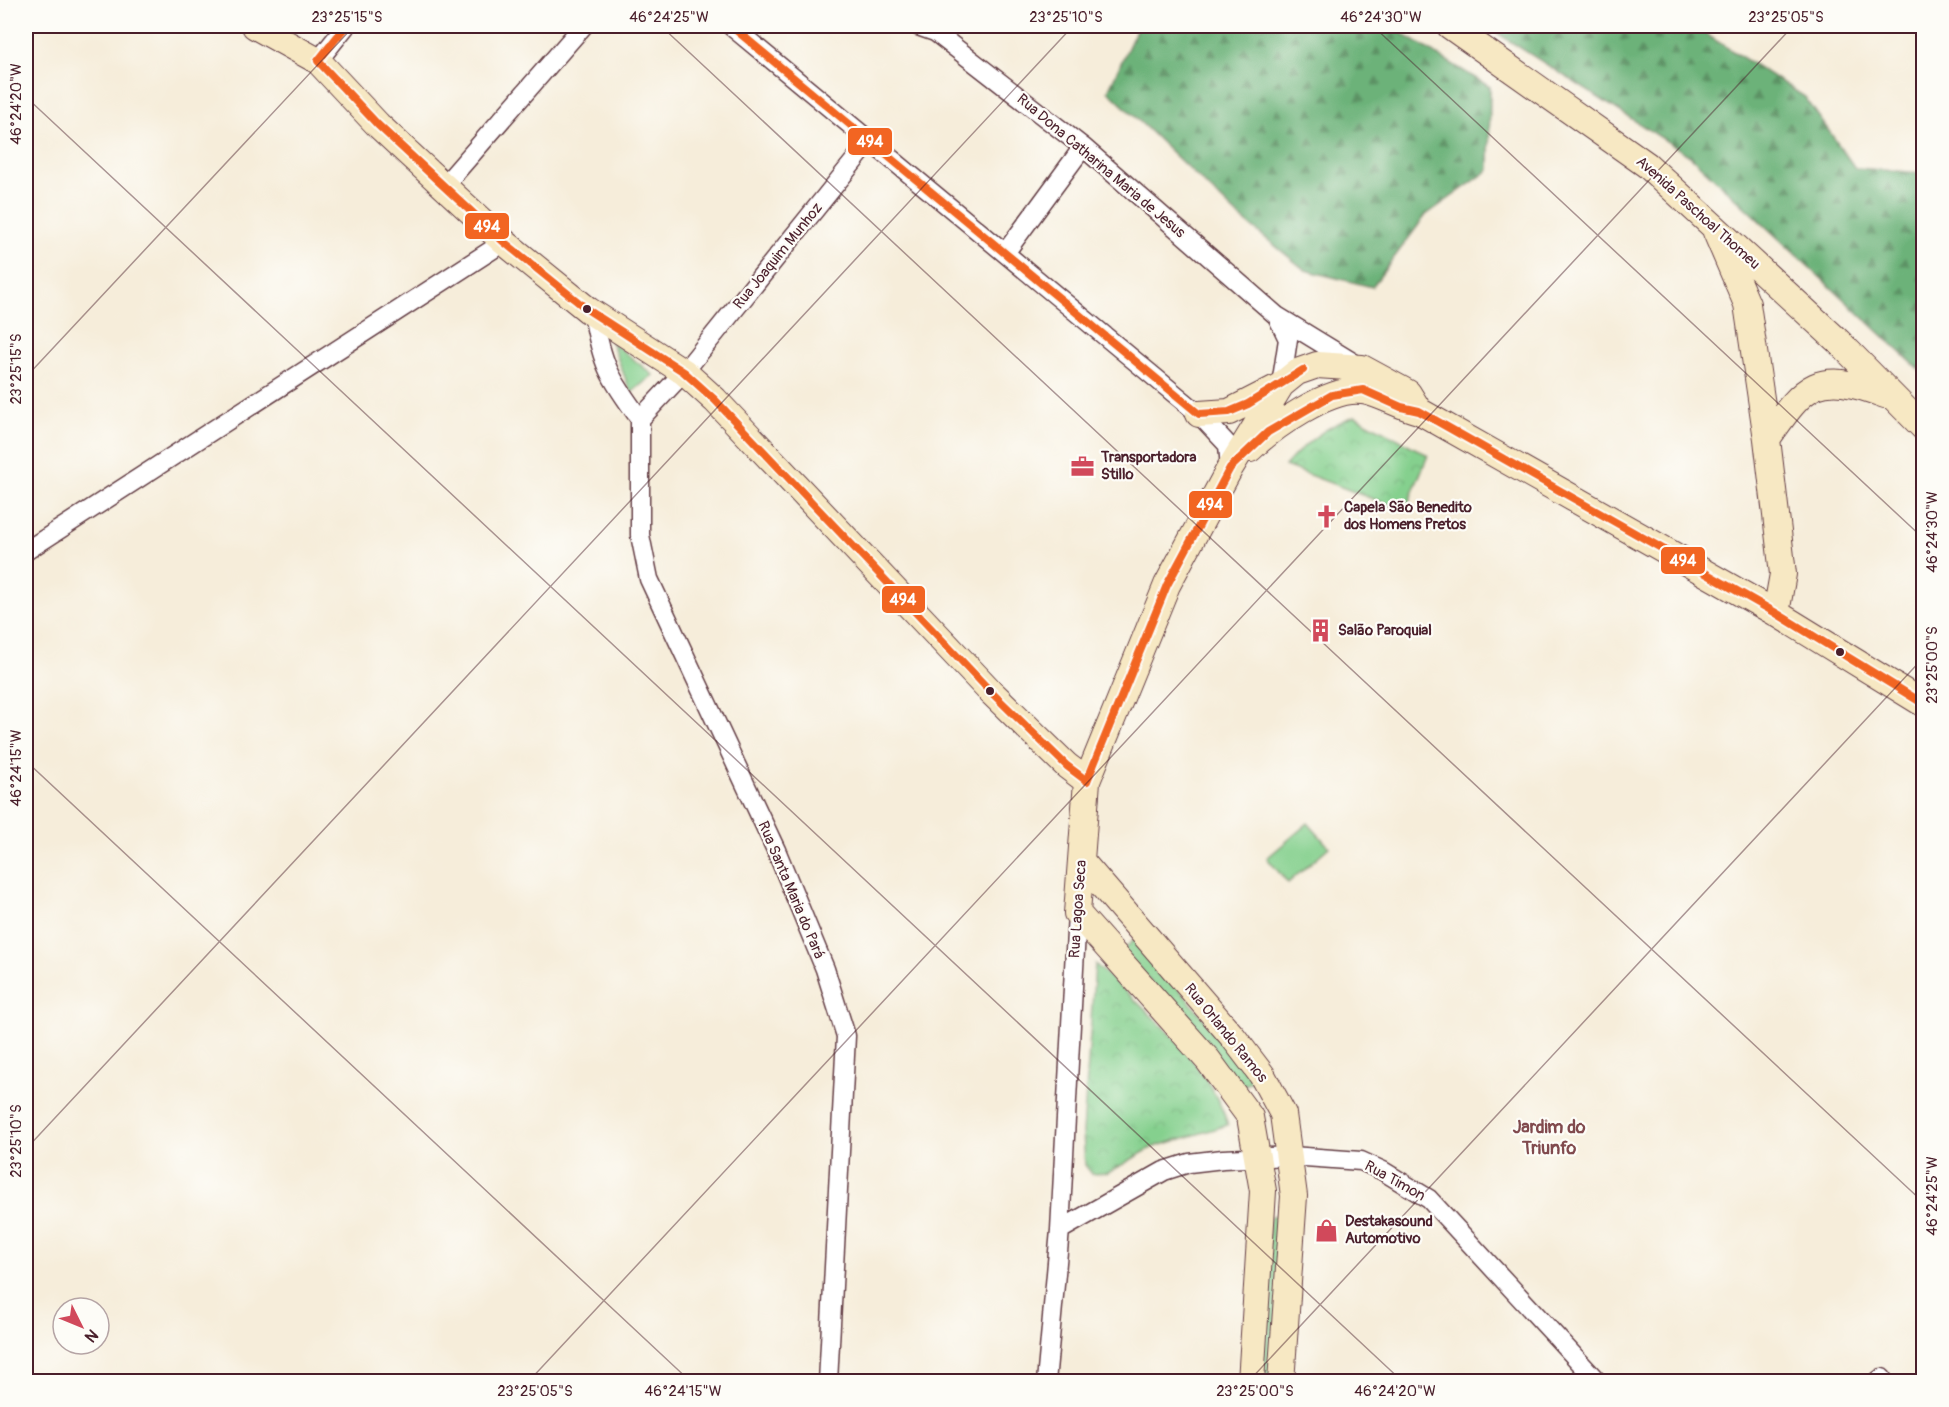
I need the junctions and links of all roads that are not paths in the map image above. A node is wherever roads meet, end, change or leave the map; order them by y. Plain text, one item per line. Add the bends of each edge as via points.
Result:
1 (255, 26) edge
2 (346, 26) edge
3 (584, 26) edge
4 (731, 26) edge
5 (918, 26) edge
6 (1450, 26) edge
7 (318, 62) junction
8 (871, 140) junction
9 (1083, 147) junction
10 (443, 187) junction
11 (1713, 224) junction
12 (504, 242) junction
13 (1005, 253) junction
14 (592, 313) junction
15 (1277, 316) junction
16 (1362, 368) junction
17 (684, 372) junction
18 (1281, 385) junction
19 (1894, 398) junction
20 (1419, 411) junction
21 (1199, 414) junction
22 (640, 419) junction
23 (1923, 428) edge
24 (1767, 439) junction
25 (1230, 468) junction
26 (26, 551) edge
27 (1776, 613) junction
28 (1923, 704) edge
29 (1087, 781) junction
30 (1082, 862) junction
31 (1077, 913) junction
32 (1291, 1156) junction
33 (1259, 1158) junction
34 (1060, 1230) junction
35 (828, 1382) edge
36 (1046, 1382) edge
37 (1251, 1382) edge
38 (1281, 1382) edge
39 (1598, 1382) edge

1 - 7 main road
2 - 7 street
3 - 10 street
4 - 8 street
5 - 9 street, Rua Dona Catharina Maria de Jesus via 935,32
6 - 11 main road, Avenida Paschoal Thomeu via 1647,165
7 - 10 main road
8 - 13 street
8 - 17 street, Rua Joaquim Munhoz
9 - 13 street
9 - 15 street, Rua Dona Catharina Maria de Jesus
10 - 12 main road
11 - 19 main road, Avenida Paschoal Thomeu
11 - 24 main road via 1747,304
12 - 14 main road
12 - 26 street
13 - 21 street
14 - 17 main road
14 - 22 street via 600,354 611,380
15 - 16 street, Rua Dona Catharina Maria de Jesus
15 - 18 street, Rua Dona Catharina Maria de Jesus via 1287,339
16 - 18 main road, Rua Dona Catharina Maria de Jesus via 1317,365 1297,372
16 - 20 main road, Rua Dona Catharina Maria de Jesus via 1407,393
17 - 22 street
17 - 29 main road via 990,691
18 - 21 main road via 1229,412
18 - 25 main road, Rua Dona Catharina Maria de Jesus
19 - 23 main road, Avenida Paschoal Thomeu
19 - 24 main road via 1854,383 1825,382 1796,398
20 - 25 main road, Rua Dona Catharina Maria de Jesus via 1363,390 1332,395 1268,432
20 - 27 main road, Rua Dona Catharina Maria de Jesus
21 - 25 street via 1228,445
22 - 35 street, Rua Santa Maria do Pará via 640,535 649,579 776,850 825,969 846,1036
24 - 27 main road via 1784,574
25 - 29 main road, Rua Lagoa Seca via 1167,585
27 - 28 main road, Rua Dona Catharina Maria de Jesus
29 - 30 main road, Rua Lagoa Seca
30 - 31 main road, Rua Lagoa Seca
30 - 32 main road, Rua Orlando Ramos via 1262,1075 1283,1114
31 - 33 main road, Rua Orlando Ramos via 1233,1092 1250,1117
31 - 34 street, Rua Lagoa Seca
32 - 33 street, Rua Timon
32 - 38 main road, Rua Orlando Ramos via 1294,1196
32 - 39 street, Rua Timon via 1361,1161 1429,1199
33 - 34 street, Rua Timon via 1208,1160 1164,1171
33 - 37 main road, Rua Orlando Ramos via 1263,1191
34 - 36 street, Rua Lagoa Seca

